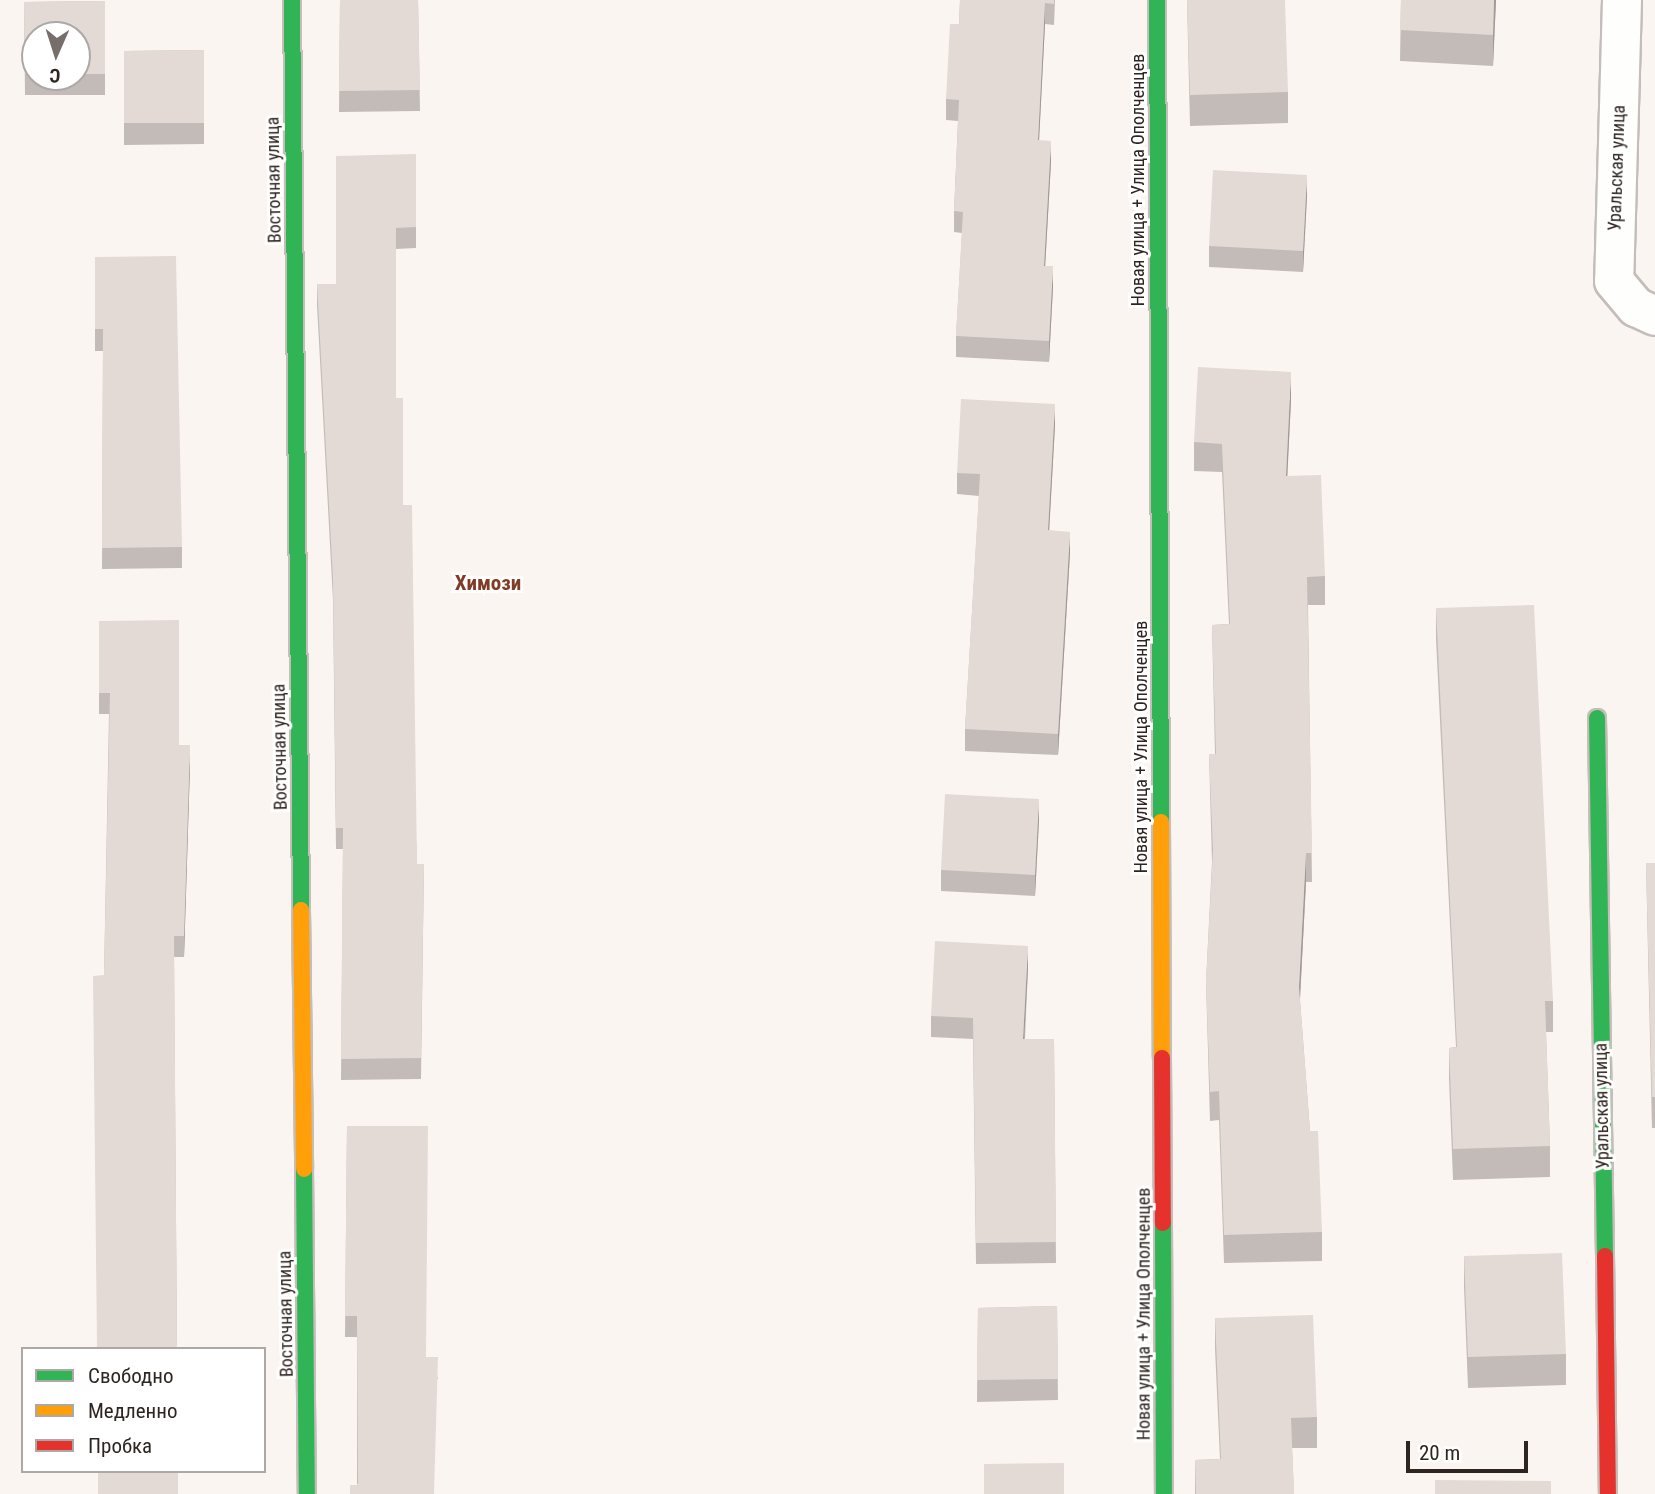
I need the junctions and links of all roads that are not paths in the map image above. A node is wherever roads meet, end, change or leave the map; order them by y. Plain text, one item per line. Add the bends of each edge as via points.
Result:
1 (292, 0) edge
2 (1157, 0) edge
3 (1622, 0) edge
4 (1655, 316) edge
5 (1597, 718) dead end
6 (307, 1494) edge
7 (1164, 1494) edge
8 (1608, 1494) edge

1 - 6 street, Восточная улица
2 - 7 street, Новая улица + Улица Ополченцев
3 - 4 street, Уральская улица via 1614,281 1636,307
5 - 8 street, Уральская улица

